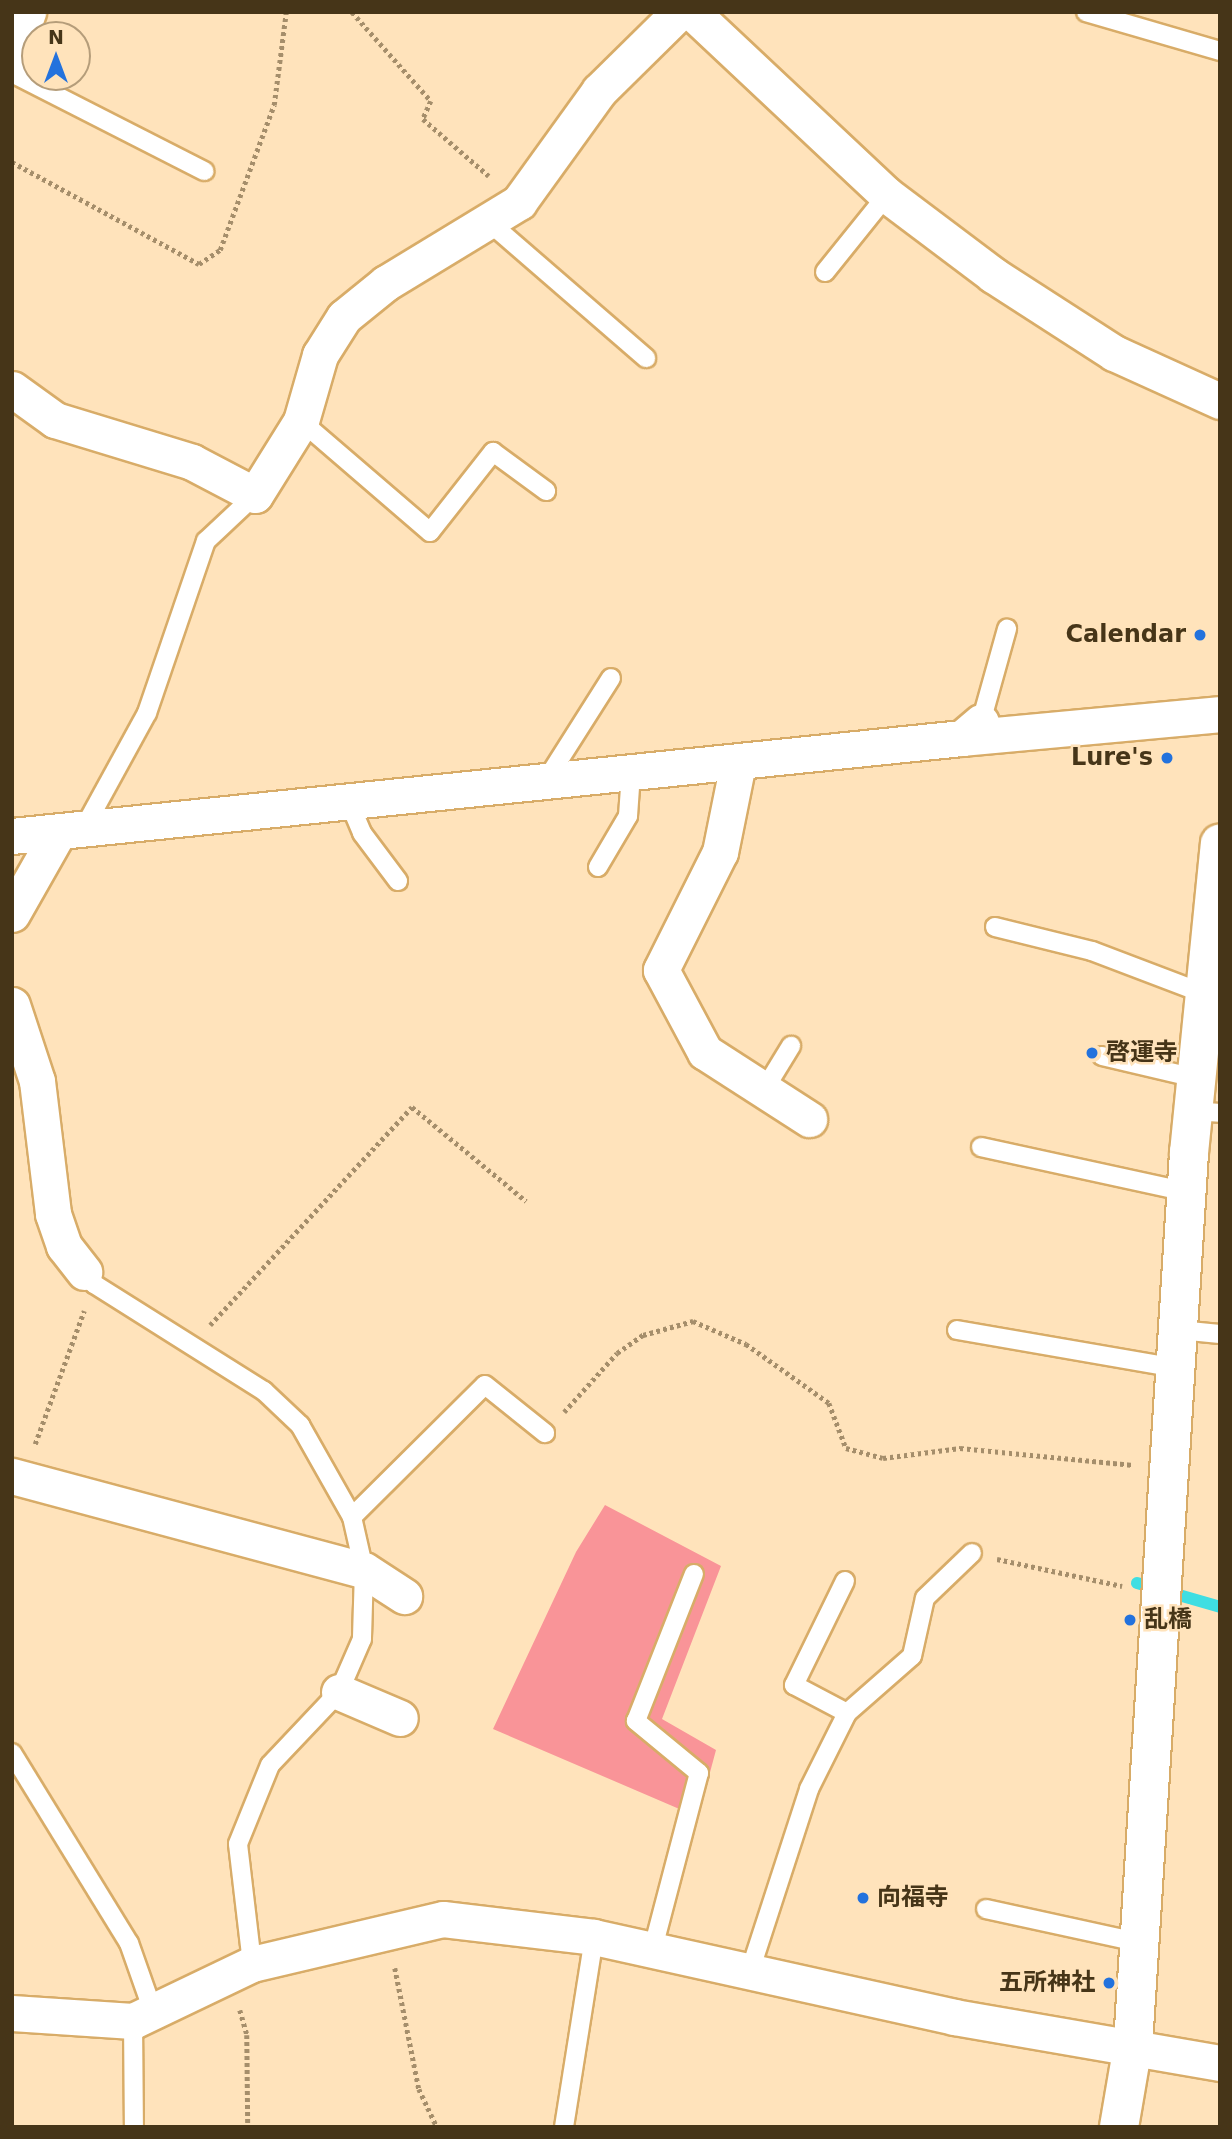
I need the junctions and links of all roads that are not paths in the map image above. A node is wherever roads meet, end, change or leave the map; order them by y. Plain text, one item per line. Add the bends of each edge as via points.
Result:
1 (28, 12) edge
2 (1086, 12) edge
3 (692, 14) edge
4 (1220, 51) edge
5 (12, 56) edge
6 (12, 74) edge
7 (205, 171) dead end
8 (887, 195) junction
9 (489, 222) junction
10 (825, 272) dead end
11 (646, 358) dead end
12 (12, 389) edge
13 (1220, 401) edge
14 (301, 421) junction
15 (546, 491) dead end
16 (255, 495) junction
17 (1007, 629) dead end
18 (611, 678) dead end
19 (1220, 714) edge
20 (971, 730) junction
21 (738, 763) junction
22 (631, 773) junction
23 (545, 782) junction
24 (349, 802) junction
25 (72, 829) junction
26 (12, 836) edge
27 (1220, 844) edge
28 (598, 867) dead end
29 (398, 881) dead end
30 (12, 914) edge
31 (995, 927) dead end
32 (1205, 994) junction
33 (12, 1005) edge
34 (791, 1046) dead end
35 (1102, 1056) dead end
36 (764, 1090) junction
37 (1203, 1101) edge
38 (809, 1119) dead end
39 (981, 1147) dead end
40 (1187, 1192) junction
41 (89, 1278) joint
42 (1179, 1329) junction
43 (957, 1330) dead end
44 (1220, 1334) edge
45 (1176, 1368) junction
46 (545, 1433) road end
47 (18, 1477) edge
48 (352, 1517) junction
49 (972, 1553) road end
50 (364, 1570) junction
51 (694, 1574) dead end
52 (845, 1581) dead end
53 (404, 1596) dead end
54 (339, 1692) junction
55 (847, 1713) junction
56 (400, 1718) dead end
57 (12, 1753) edge
58 (986, 1909) dead end
59 (594, 1937) junction
60 (1137, 1942) junction
61 (653, 1948) junction
62 (241, 1969) junction
63 (749, 1974) junction
64 (12, 2013) edge
65 (143, 2017) junction
66 (1133, 2045) junction
67 (1220, 2063) edge
68 (134, 2127) edge
69 (565, 2127) edge
70 (1119, 2127) edge

1 - 5 street
2 - 4 lane
3 - 8 street
3 - 9 street via 598,91 519,202
6 - 7 lane
8 - 10 lane
8 - 13 street via 1041,309 1114,353
9 - 11 lane
9 - 14 street via 386,283 344,317 320,355
12 - 16 street via 55,420 192,462
14 - 15 lane via 430,532 493,452
14 - 16 street
16 - 25 lane via 206,541 147,713
17 - 20 lane
18 - 23 lane
19 - 20 street
20 - 21 street
21 - 22 street
21 - 36 street via 720,852 661,970 705,1052
22 - 23 street
22 - 28 lane via 628,816
23 - 24 street
24 - 25 street
24 - 29 lane via 362,833
25 - 26 street
25 - 30 street
27 - 32 street
31 - 32 lane via 1048,945 1092,951
32 - 37 street
33 - 41 street via 37,1081 53,1214 64,1246
34 - 36 lane
35 - 37 lane
36 - 38 street
37 - 40 street
39 - 40 lane
40 - 42 street
41 - 48 lane via 255,1384 300,1425
42 - 44 lane
42 - 45 street
43 - 45 lane
45 - 60 street
46 - 48 lane via 485,1385
47 - 50 street
48 - 50 lane
49 - 55 lane via 925,1598 912,1656
50 - 53 street
50 - 54 lane via 362,1639
51 - 61 lane via 636,1721 699,1773
52 - 55 lane via 794,1685
54 - 56 street
54 - 62 lane via 270,1766 252,1800 239,1844
55 - 63 lane via 809,1789
57 - 65 lane via 129,1943
58 - 60 lane
59 - 61 street
59 - 62 street via 443,1919 387,1929
59 - 69 lane
60 - 66 street
61 - 63 street
62 - 65 street
63 - 66 street via 954,2017
64 - 65 street
65 - 68 lane
66 - 67 street
66 - 70 street

